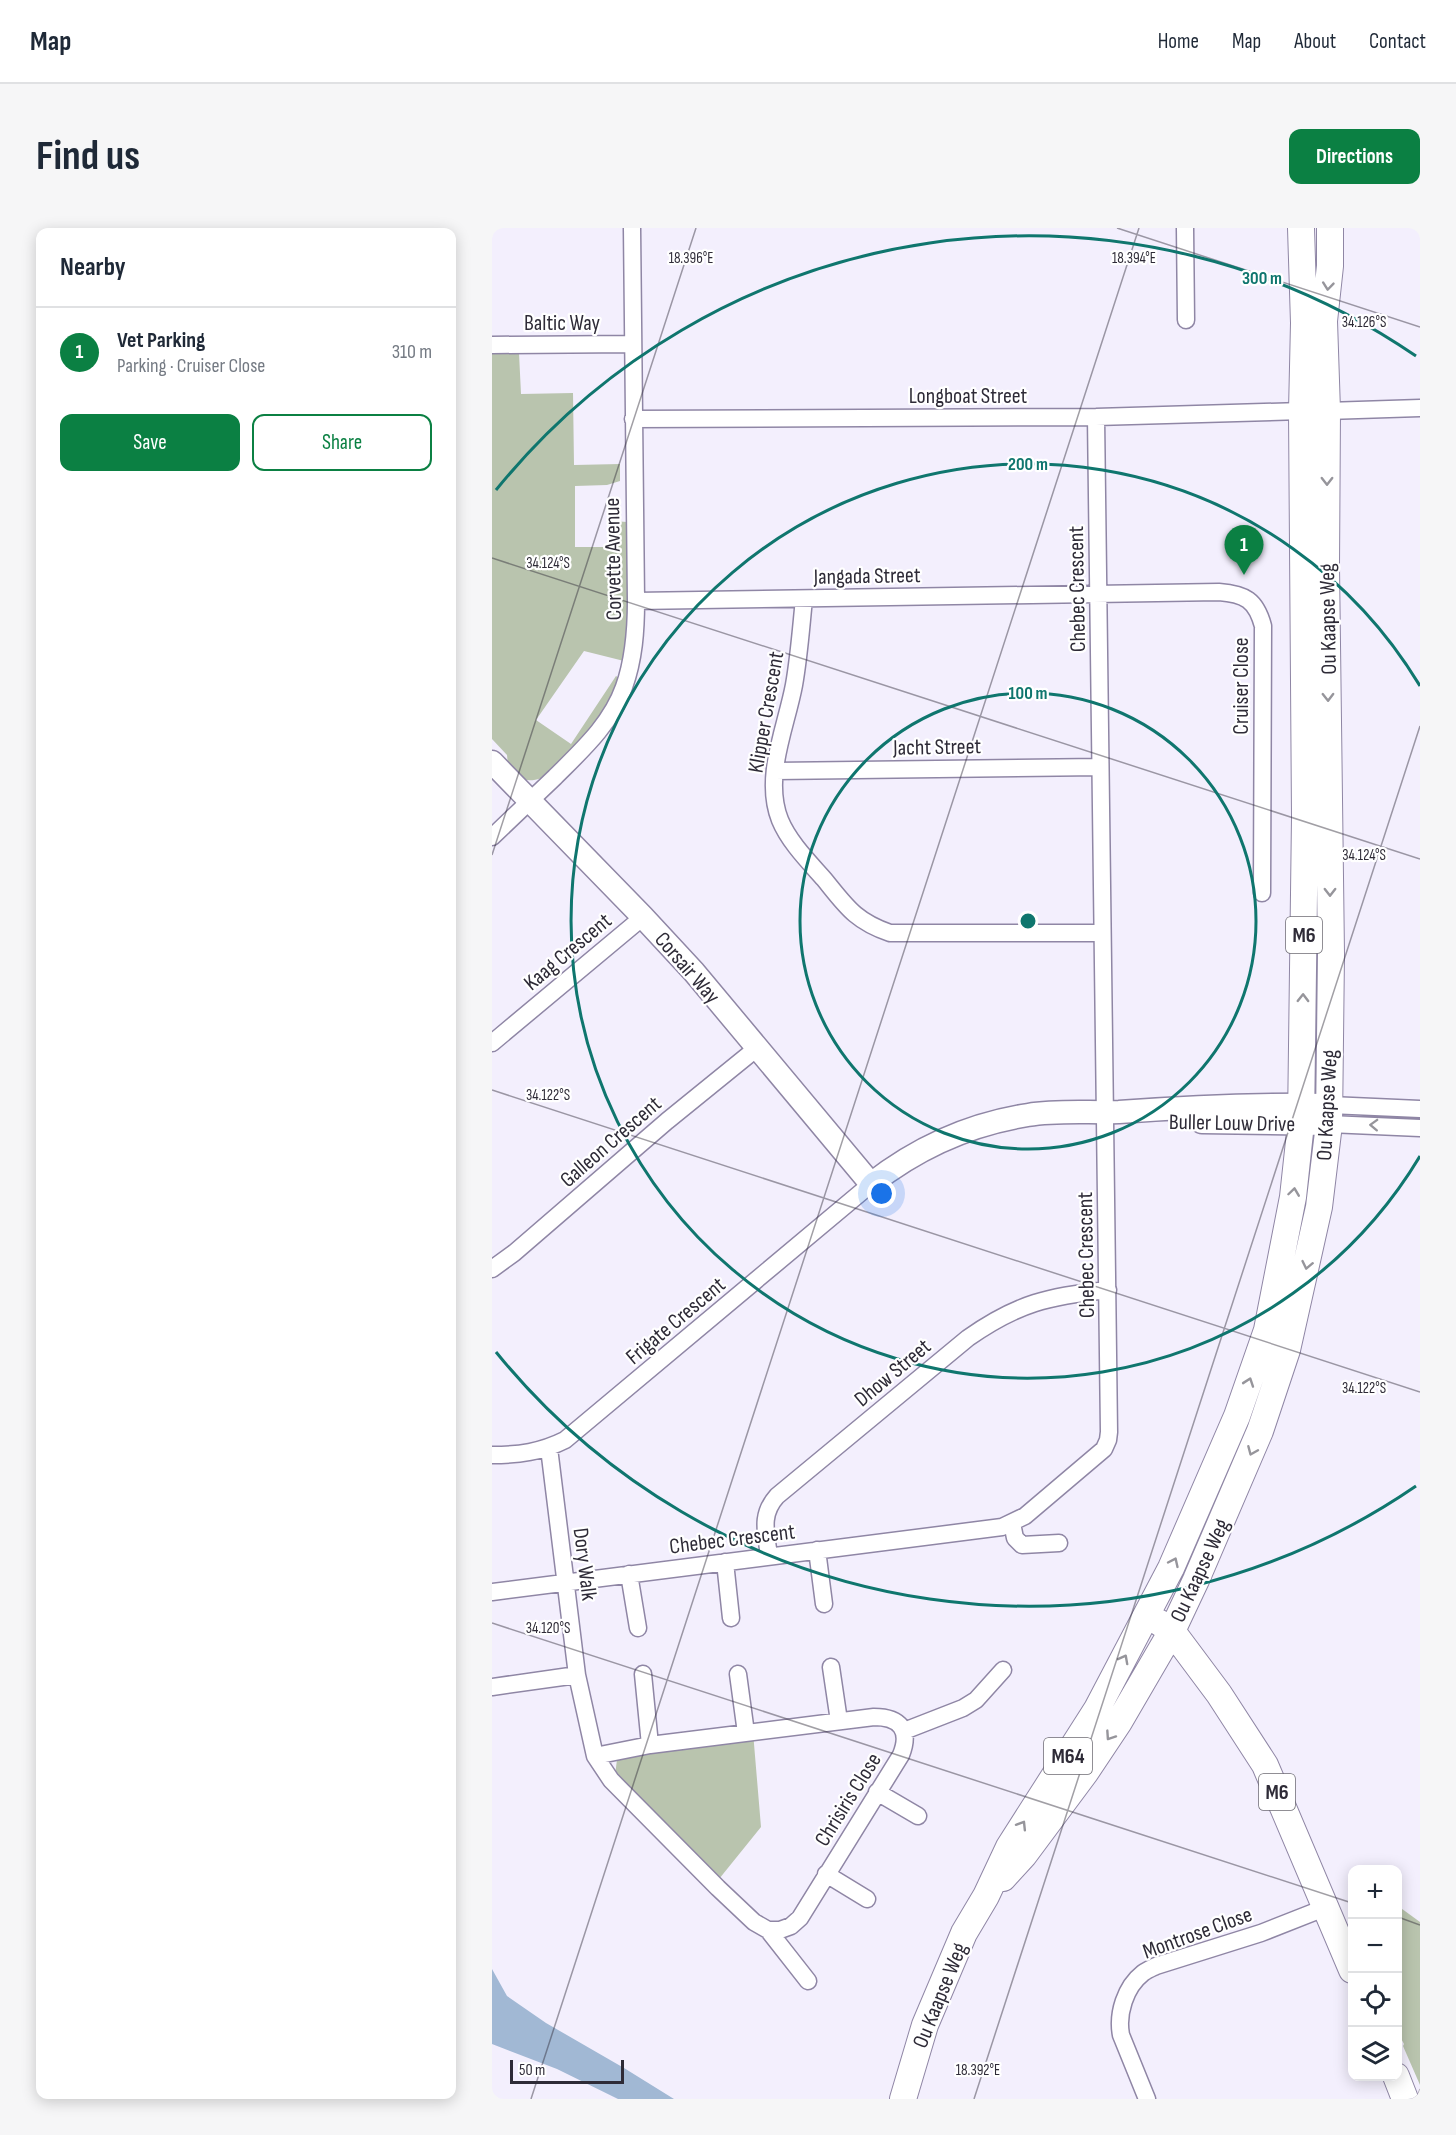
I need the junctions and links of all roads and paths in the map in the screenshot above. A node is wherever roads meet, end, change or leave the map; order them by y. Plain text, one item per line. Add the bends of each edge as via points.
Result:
1 (632, 228) edge
2 (1185, 228) edge
3 (1301, 228) edge
4 (1330, 228) edge
5 (1186, 320) dead end
6 (632, 344) junction
7 (492, 345) edge
8 (1420, 408) edge
9 (1315, 411) junction
10 (1096, 417) junction
11 (633, 419) junction
12 (1098, 594) junction
13 (804, 599) junction
14 (636, 601) junction
15 (492, 762) edge
16 (1100, 767) junction
17 (775, 771) junction
18 (530, 801) junction
19 (492, 837) edge
20 (1262, 893) dead end
21 (643, 917) junction
22 (1101, 933) junction
23 (492, 1043) edge
24 (757, 1047) junction
25 (1420, 1109) edge
26 (1111, 1112) junction
27 (1302, 1114) junction
28 (1329, 1114) junction
29 (1420, 1128) edge
30 (871, 1185) junction
31 (492, 1269) edge
32 (1108, 1290) junction
33 (549, 1448) junction
34 (492, 1455) edge
35 (1012, 1523) junction
36 (1059, 1543) dead end
37 (817, 1550) junction
38 (769, 1556) junction
39 (724, 1562) junction
40 (629, 1574) junction
41 (566, 1582) junction
42 (492, 1592) edge
43 (824, 1604) dead end
44 (1148, 1614) junction
45 (731, 1617) dead end
46 (638, 1628) dead end
47 (1172, 1631) junction
48 (831, 1667) dead end
49 (1002, 1670) dead end
50 (643, 1674) dead end
51 (738, 1674) dead end
52 (577, 1675) junction
53 (492, 1687) edge
54 (839, 1721) junction
55 (904, 1731) junction
56 (746, 1733) junction
57 (650, 1745) junction
58 (595, 1756) junction
59 (877, 1792) junction
60 (918, 1816) dead end
61 (826, 1874) junction
62 (986, 1896) junction
63 (867, 1899) dead end
64 (1327, 1907) junction
65 (768, 1930) junction
66 (1348, 1958) edge
67 (808, 1981) dead end
68 (1398, 2081) edge
69 (903, 2099) edge
70 (1148, 2099) edge
71 (1405, 2099) edge

1 - 6 street, Corvette Avenue
2 - 5 street
3 - 9 main road, Ou Kaapse Weg / M6 via 1304,323
4 -> 9 main road, Ou Kaapse Weg / M6 via 1330,266
6 - 7 street, Baltic Way
6 - 11 street, Corvette Avenue
8 - 9 street, Longboat Street
9 - 10 street, Longboat Street
27 -> 9 main road, Ou Kaapse Weg / M6
9 -> 28 main road, Ou Kaapse Weg / M6 via 1326,567
10 - 11 street, Longboat Street
10 - 12 street, Chebec Crescent
11 - 14 street, Corvette Avenue
12 - 13 street, Jangada Street
12 - 16 street, Chebec Crescent
12 - 20 street, Cruiser Close via 1234,593 1251,602 1259,612 1263,626
13 - 14 street, Jangada Street
13 - 17 street, Klipper Crescent via 794,687
14 - 18 street, Corvette Avenue via 632,662 609,719
15 - 18 street, Corsair Way
16 - 17 street, Jacht Street
16 - 22 street, Chebec Crescent
17 - 22 street, Klipper Crescent via 776,806 789,836 851,912 870,926 890,933 911,934
18 - 19 street, Corvette Avenue
18 - 21 street, Corsair Way
21 - 23 street, Kaag Crescent
21 - 24 street, Corsair Way
22 - 26 street, Chebec Crescent
24 - 30 street, Corsair Way
24 - 31 street, Galleon Crescent
25 - 28 street, Buller Louw Drive
26 - 27 street, Buller Louw Drive via 1158,1121
26 - 30 street, Buller Louw Drive via 1029,1115 986,1124 928,1146
26 - 32 street, Chebec Crescent
27 - 28 street, Buller Louw Drive
44 -> 27 main road, Ou Kaapse Weg / M6 via 1237,1416 1267,1330 1293,1197
29 -> 28 street, Buller Louw Drive
28 -> 47 main road, Ou Kaapse Weg / M6 via 1319,1207 1287,1350 1260,1431
30 - 33 street, Frigate Crescent via 580,1429
32 - 35 street, Chebec Crescent via 1108,1440 1097,1456
32 - 38 street, Dhow Street via 1023,1306 968,1338 777,1496 766,1514
33 - 34 street, Frigate Crescent
33 - 41 street, Dory Walk
35 - 36 street via 1015,1538 1022,1545
35 - 37 street, Chebec Crescent
37 - 38 street, Chebec Crescent
37 - 43 street
38 - 39 street, Chebec Crescent
39 - 40 street, Chebec Crescent
39 - 45 street
40 - 41 street, Chebec Crescent
40 - 46 street
41 - 42 street, Chebec Crescent
41 - 52 street, Dory Walk
44 - 47 main road, M6
62 -> 44 main road, Ou Kaapse Weg / M64 via 1009,1847 1097,1709
47 -> 62 main road, Ou Kaapse Weg / M64 via 1085,1773 1024,1855
47 - 64 main road, M6 via 1265,1765
48 - 54 street
49 - 55 street via 976,1700
50 - 57 street
51 - 56 street
52 - 53 street
52 - 58 street, Dory Walk
54 - 55 street, Chrisiris Close via 886,1717
54 - 56 street, Chrisiris Close
55 - 59 street, Chrisiris Close via 906,1744
56 - 57 street, Chrisiris Close
57 - 58 street, Chrisiris Close
58 - 65 street via 611,1780 718,1888
59 - 60 street
59 - 61 street, Chrisiris Close
61 - 63 street
61 - 65 street, Chrisiris Close via 800,1918 791,1926
62 - 69 main road, Ou Kaapse Weg / M64 via 945,1974
64 - 66 main road, M6
64 - 70 street, Montrose Close via 1143,1973 1126,1996 1119,2025
65 - 67 street
68 - 71 main road

